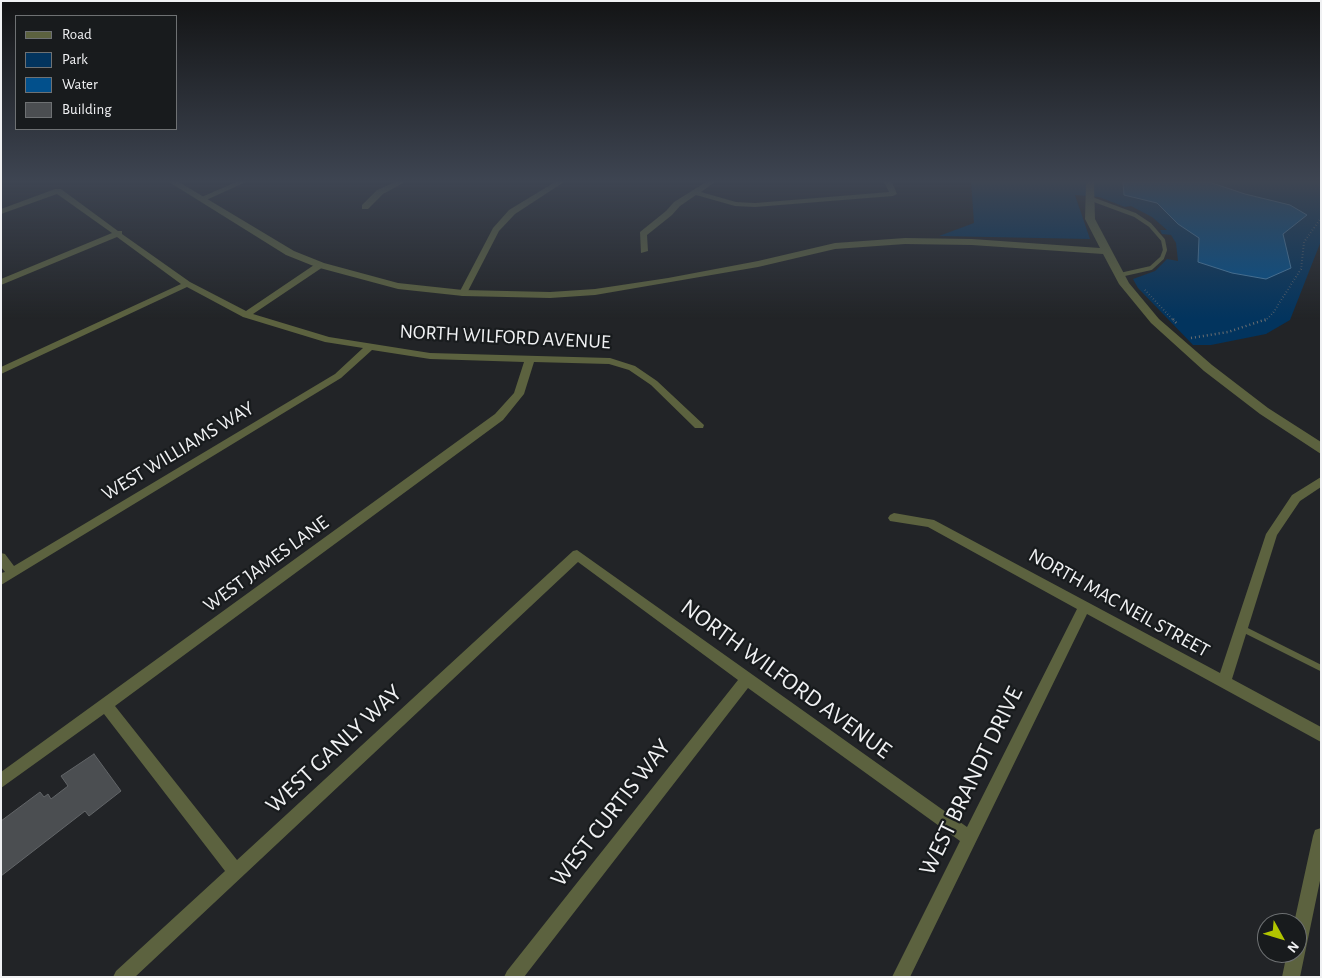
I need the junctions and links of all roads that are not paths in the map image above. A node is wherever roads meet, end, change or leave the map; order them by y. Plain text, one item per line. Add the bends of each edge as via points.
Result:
1 (111, 228) edge
2 (249, 228) edge
3 (498, 228) edge
4 (651, 228) edge
5 (1094, 228) edge
6 (1152, 228) edge
7 (119, 233) junction
8 (1105, 250) junction
9 (644, 251) dead end
10 (320, 265) junction
11 (1120, 275) junction
12 (1, 282) edge
13 (187, 284) junction
14 (463, 293) junction
15 (246, 315) junction
16 (369, 348) junction
17 (530, 359) junction
18 (1, 372) edge
19 (699, 425) dead end
20 (1321, 449) edge
21 (1321, 481) edge
22 (894, 518) dead end
23 (577, 555) joint
24 (1, 558) edge
25 (13, 573) junction
26 (1, 580) edge
27 (1084, 606) junction
28 (1241, 628) junction
29 (1321, 668) edge
30 (747, 680) junction
31 (1224, 683) junction
32 (105, 704) junction
33 (1321, 735) edge
34 (1, 781) edge
35 (1321, 836) edge
36 (970, 838) junction
37 (235, 871) junction
38 (1305, 913) edge
39 (1294, 963) edge
40 (122, 977) edge
41 (513, 977) edge
42 (901, 977) edge
43 (1291, 977) edge

1 - 7 street, NORTH WILFORD AVENUE
2 - 10 street
3 - 14 street
4 - 9 street via 643,234
5 - 8 street
6 - 11 lane via 1163,240 1165,250 1162,258 1151,268
7 - 12 street
7 - 13 street, NORTH WILFORD AVENUE
8 - 11 street
8 - 14 street via 905,241 835,246 740,268 595,292 550,295
10 - 14 street via 398,286
10 - 15 street
11 - 20 street via 1154,321 1208,368
13 - 15 street, NORTH WILFORD AVENUE
13 - 18 street
15 - 16 street, NORTH WILFORD AVENUE via 309,335
16 - 17 street, NORTH WILFORD AVENUE via 430,356
16 - 25 street, WEST WILLIAMS WAY via 338,376
17 - 19 street, NORTH WILFORD AVENUE via 610,361 632,368 654,383
17 - 32 street, WEST JAMES LANE via 518,394 499,417
21 - 28 street via 1296,498 1272,534
22 - 27 street, NORTH MAC NEIL STREET via 930,523
23 - 30 street, NORTH WILFORD AVENUE
23 - 37 street, WEST GANLY WAY
24 - 25 street
25 - 26 street, WEST WILLIAMS WAY
27 - 31 street, NORTH MAC NEIL STREET
27 - 36 street, WEST BRANDT DRIVE
28 - 29 lane
28 - 31 street
30 - 36 street, NORTH WILFORD AVENUE
30 - 41 street, WEST CURTIS WAY
31 - 33 street, NORTH MAC NEIL STREET
32 - 34 street, WEST JAMES LANE
32 - 37 street
35 - 38 street
36 - 42 street, WEST BRANDT DRIVE
37 - 40 street, WEST GANLY WAY
39 - 43 street

